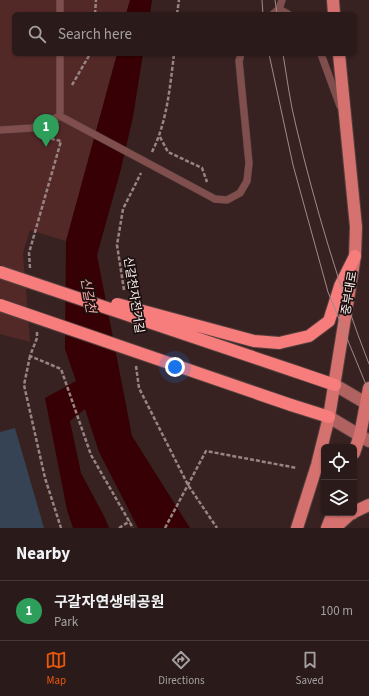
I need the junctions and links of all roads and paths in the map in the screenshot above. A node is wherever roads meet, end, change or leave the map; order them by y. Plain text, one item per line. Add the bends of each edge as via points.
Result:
1 (60, 0) edge
2 (96, 0) edge
3 (179, 0) edge
4 (282, 0) edge
5 (333, 0) edge
6 (279, 9) junction
7 (60, 12) edge
8 (95, 12) edge
9 (177, 12) edge
10 (275, 12) edge
11 (284, 12) edge
12 (334, 12) edge
13 (60, 56) edge
14 (89, 56) edge
15 (174, 56) edge
16 (240, 56) edge
17 (321, 56) edge
18 (339, 56) edge
19 (68, 90) dead end
20 (60, 116) junction
21 (346, 122) junction
22 (0, 130) edge
23 (43, 136) dead end
24 (160, 136) junction
25 (150, 156) dead end
26 (143, 169) dead end
27 (210, 188) dead end
28 (29, 253) dead end
29 (355, 256) junction
30 (0, 272) edge
31 (124, 290) dead end
32 (0, 305) edge
33 (30, 356) dead end
34 (136, 366) dead end
35 (65, 381) dead end
36 (336, 385) junction
37 (369, 388) edge
38 (368, 404) edge
39 (329, 417) junction
40 (364, 438) edge
41 (357, 448) edge
42 (297, 468) dead end
43 (188, 485) junction
44 (369, 505) edge
45 (357, 511) edge
46 (332, 516) edge
47 (348, 516) edge
48 (130, 522) junction
49 (61, 528) edge
50 (119, 528) edge
51 (133, 528) edge
52 (165, 528) edge
53 (217, 528) edge
54 (297, 528) edge
55 (327, 528) edge
56 (335, 528) edge

1 - 7 lane
2 - 8 path
3 - 9 path
4 - 6 lane
5 - 12 main road
6 - 10 lane
6 - 11 lane
13 - 20 lane
14 - 19 path
15 - 24 path via 171,85
16 - 20 lane, bridge via 249,163 247,181 240,193 227,200 215,198
17 - 21 lane
18 - 21 main road, 중부대로
20 - 22 lane via 32,128
21 - 29 main road, 중부대로 via 356,227
23 - 28 path via 61,141
24 - 25 path
24 - 27 path via 168,152 202,168
26 - 31 path, 신갈천자전거길 via 123,209 117,245
29 - 30 highway, bridge via 340,286 329,321 309,336 279,343 254,341
29 - 36 main road, 중부대로
30 - 36 highway, bridge
32 - 39 highway, bridge
33 - 49 path via 24,385 44,478
34 - 43 path via 139,388
35 - 48 path via 91,455
36 - 38 main road
36 - 39 main road, 중부대로
37 - 38 main road
38 - 40 main road
39 - 40 main road
39 - 54 main road, 중부대로
40 - 41 main road
42 - 43 path via 206,451
43 - 52 path
43 - 53 path
44 - 45 main road
46 - 55 main road
47 - 56 main road
48 - 50 path
48 - 51 path

